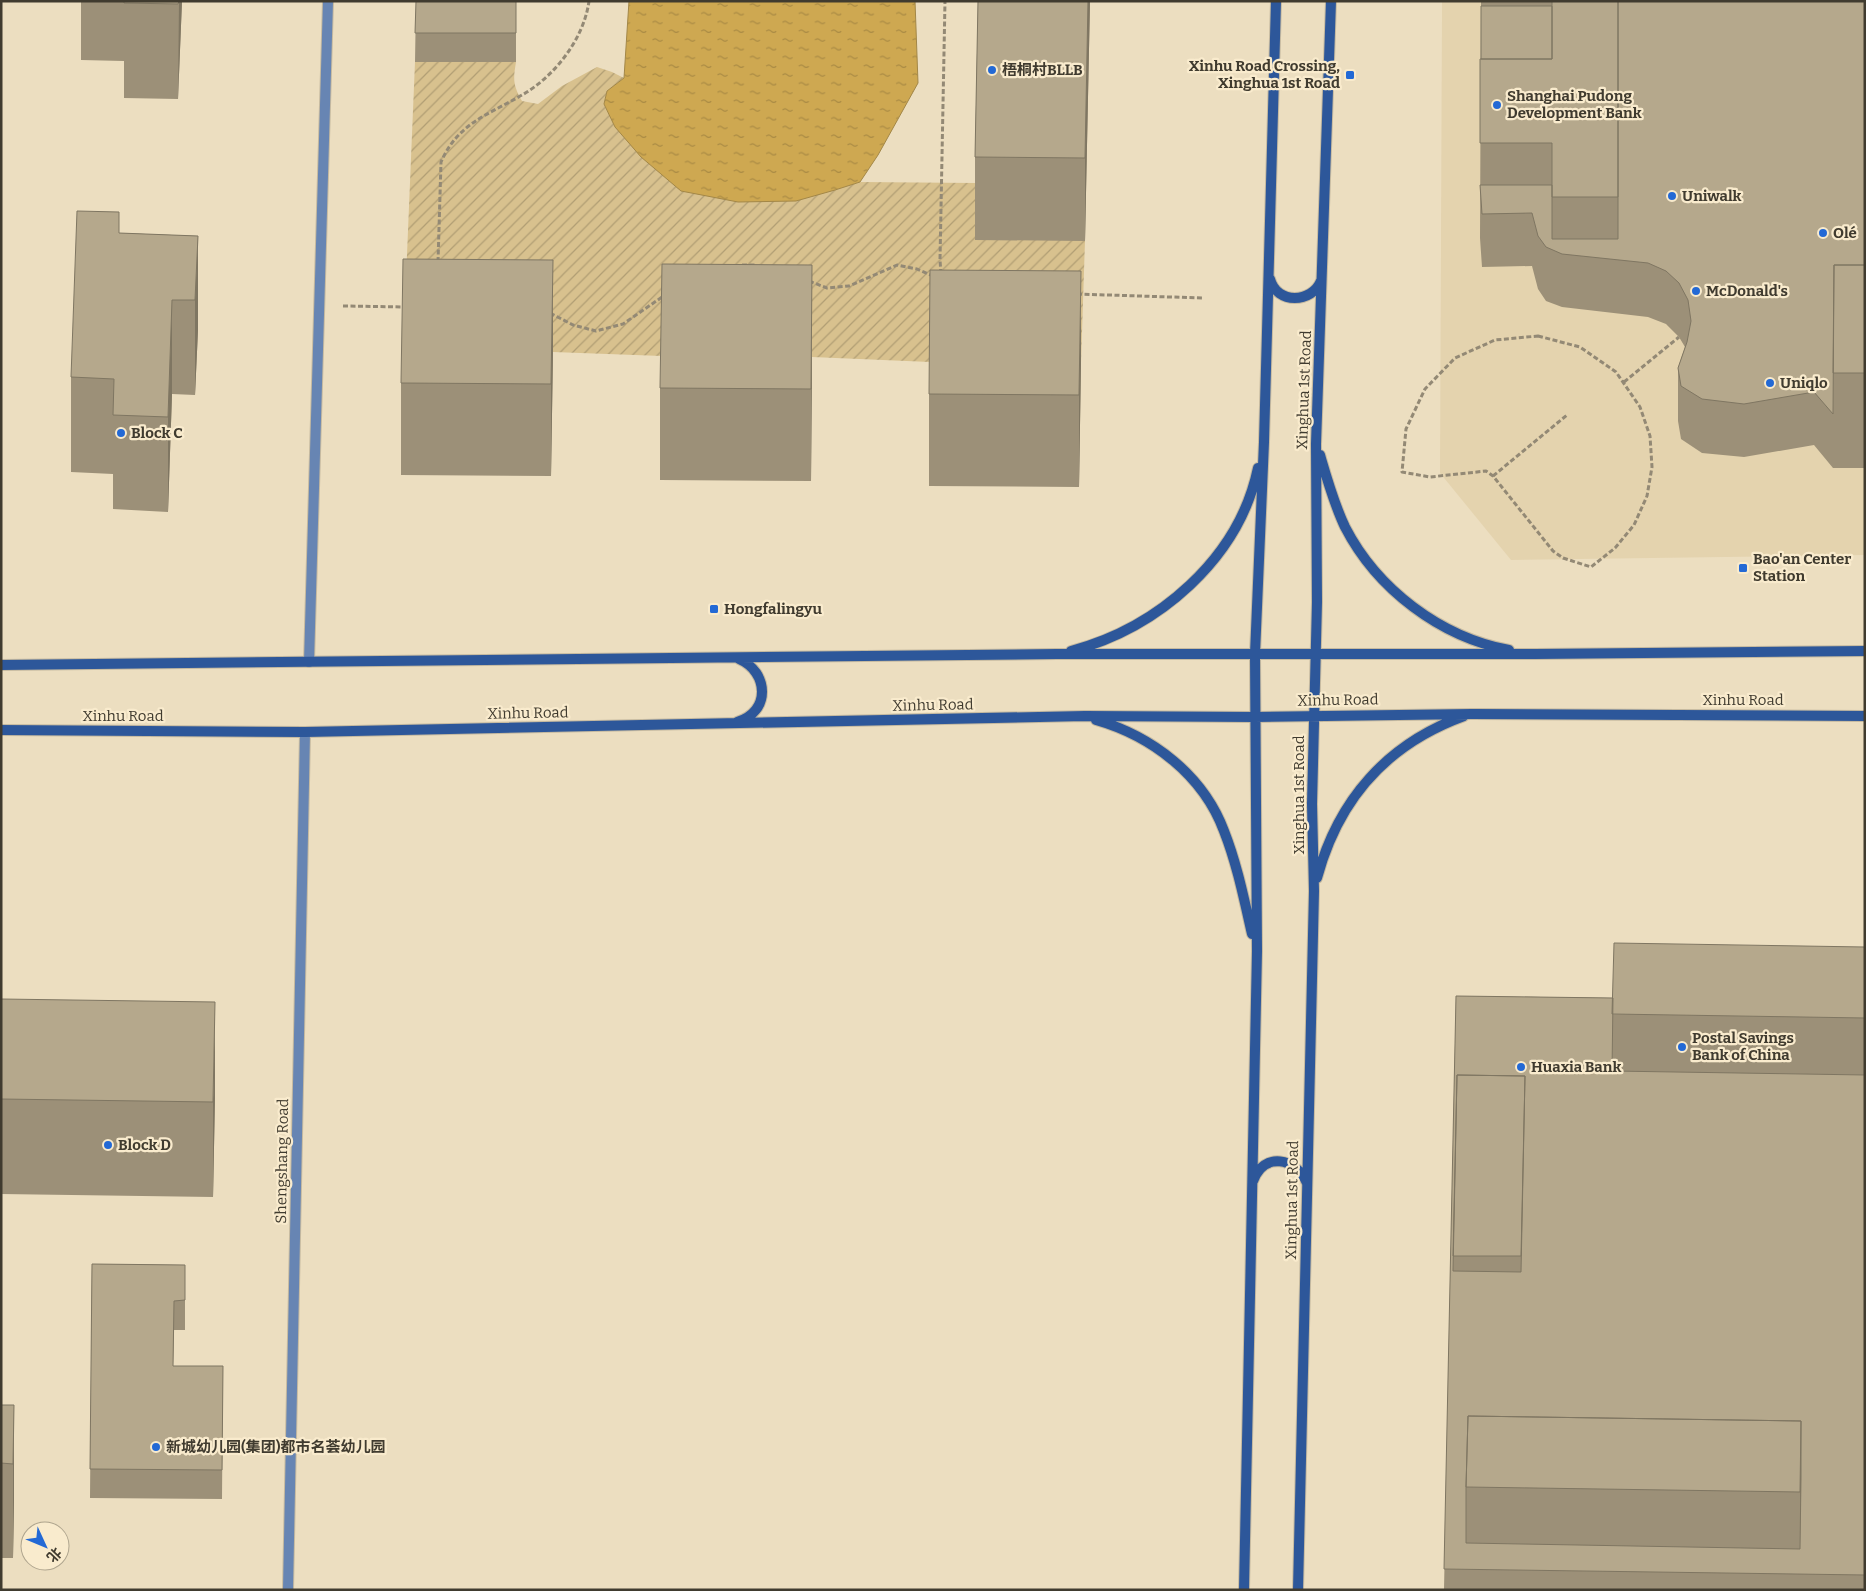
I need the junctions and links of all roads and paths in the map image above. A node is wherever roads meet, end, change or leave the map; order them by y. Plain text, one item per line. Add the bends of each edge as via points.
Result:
1 (328, 1) edge
2 (589, 1) edge
3 (945, 1) edge
4 (1276, 1) edge
5 (1331, 1) edge
6 (738, 266) edge
7 (763, 266) edge
8 (438, 269) edge
9 (1269, 274) junction
10 (1322, 278) junction
11 (803, 279) edge
12 (1069, 292) edge
13 (667, 294) edge
14 (1202, 298) dead end
15 (319, 305) junction
16 (408, 307) edge
17 (544, 312) edge
18 (1679, 337) dead end
19 (1624, 382) junction
20 (1567, 415) dead end
21 (1264, 442) junction
22 (1316, 444) junction
23 (1493, 476) junction
24 (1865, 651) edge
25 (1057, 654) junction
26 (1255, 654) junction
27 (1315, 654) junction
28 (1534, 654) junction
29 (730, 658) junction
30 (309, 662) junction
31 (1, 665) edge
32 (1472, 714) junction
33 (1314, 715) junction
34 (1085, 716) junction
35 (1255, 716) junction
36 (1865, 716) edge
37 (729, 724) junction
38 (1, 730) edge
39 (305, 732) junction
40 (1314, 891) junction
41 (1257, 951) junction
42 (1308, 1184) junction
43 (1252, 1186) junction
44 (288, 1590) edge
45 (1244, 1590) edge
46 (1298, 1590) edge

1 - 15 street
2 - 8 path via 581,29 559,64 540,83 461,131 447,148 441,162
3 - 11 path via 942,280 917,269 897,265 849,286 827,288
4 - 9 main road
5 - 10 main road, Xinghua 1st Road
6 - 7 path
9 - 10 main road via 1270,283 1276,290 1289,298 1299,299 1319,286
9 - 21 main road
10 - 22 main road, Xinghua 1st Road
12 - 14 path
13 - 17 path via 623,324 596,331
15 - 16 path
15 - 30 street
18 - 19 path
19 - 23 path via 1640,407 1650,436 1652,467 1646,496 1634,525 1615,548 1591,567 1563,558 1553,551
19 - 23 path via 1616,372 1580,347 1538,336 1495,340 1455,358 1424,390 1406,429 1402,472 1430,477 1479,470
20 - 23 path
21 - 25 main road via 1247,502 1233,531 1194,581 1171,602 1131,628 1088,646
21 - 26 main road
22 - 27 main road, Xinghua 1st Road
22 - 28 main road via 1330,491 1346,527 1384,582 1424,615 1458,634 1495,647
24 - 28 main road
25 - 26 main road
25 - 29 main road
26 - 27 main road
26 - 35 main road
27 - 28 main road
27 - 33 main road, Xinghua 1st Road
29 - 30 main road
29 - 37 main road via 755,670 763,690 756,709 749,717
30 - 31 main road
32 - 33 main road, Xinhu Road
32 - 36 main road, Xinhu Road
32 - 40 main road via 1431,730 1401,749 1356,793 1323,856
33 - 35 main road, Xinhu Road
33 - 40 main road, Xinghua 1st Road
34 - 35 main road, Xinhu Road
34 - 37 main road, Xinhu Road
34 - 41 main road via 1143,738 1189,776 1209,801 1234,858
35 - 41 main road
37 - 39 main road, Xinhu Road
38 - 39 main road, Xinhu Road
39 - 44 street, Shengshang Road
40 - 42 main road, Xinghua 1st Road
41 - 43 main road
42 - 43 main road via 1296,1166 1280,1161 1264,1166
42 - 46 main road, Xinghua 1st Road
43 - 45 main road

